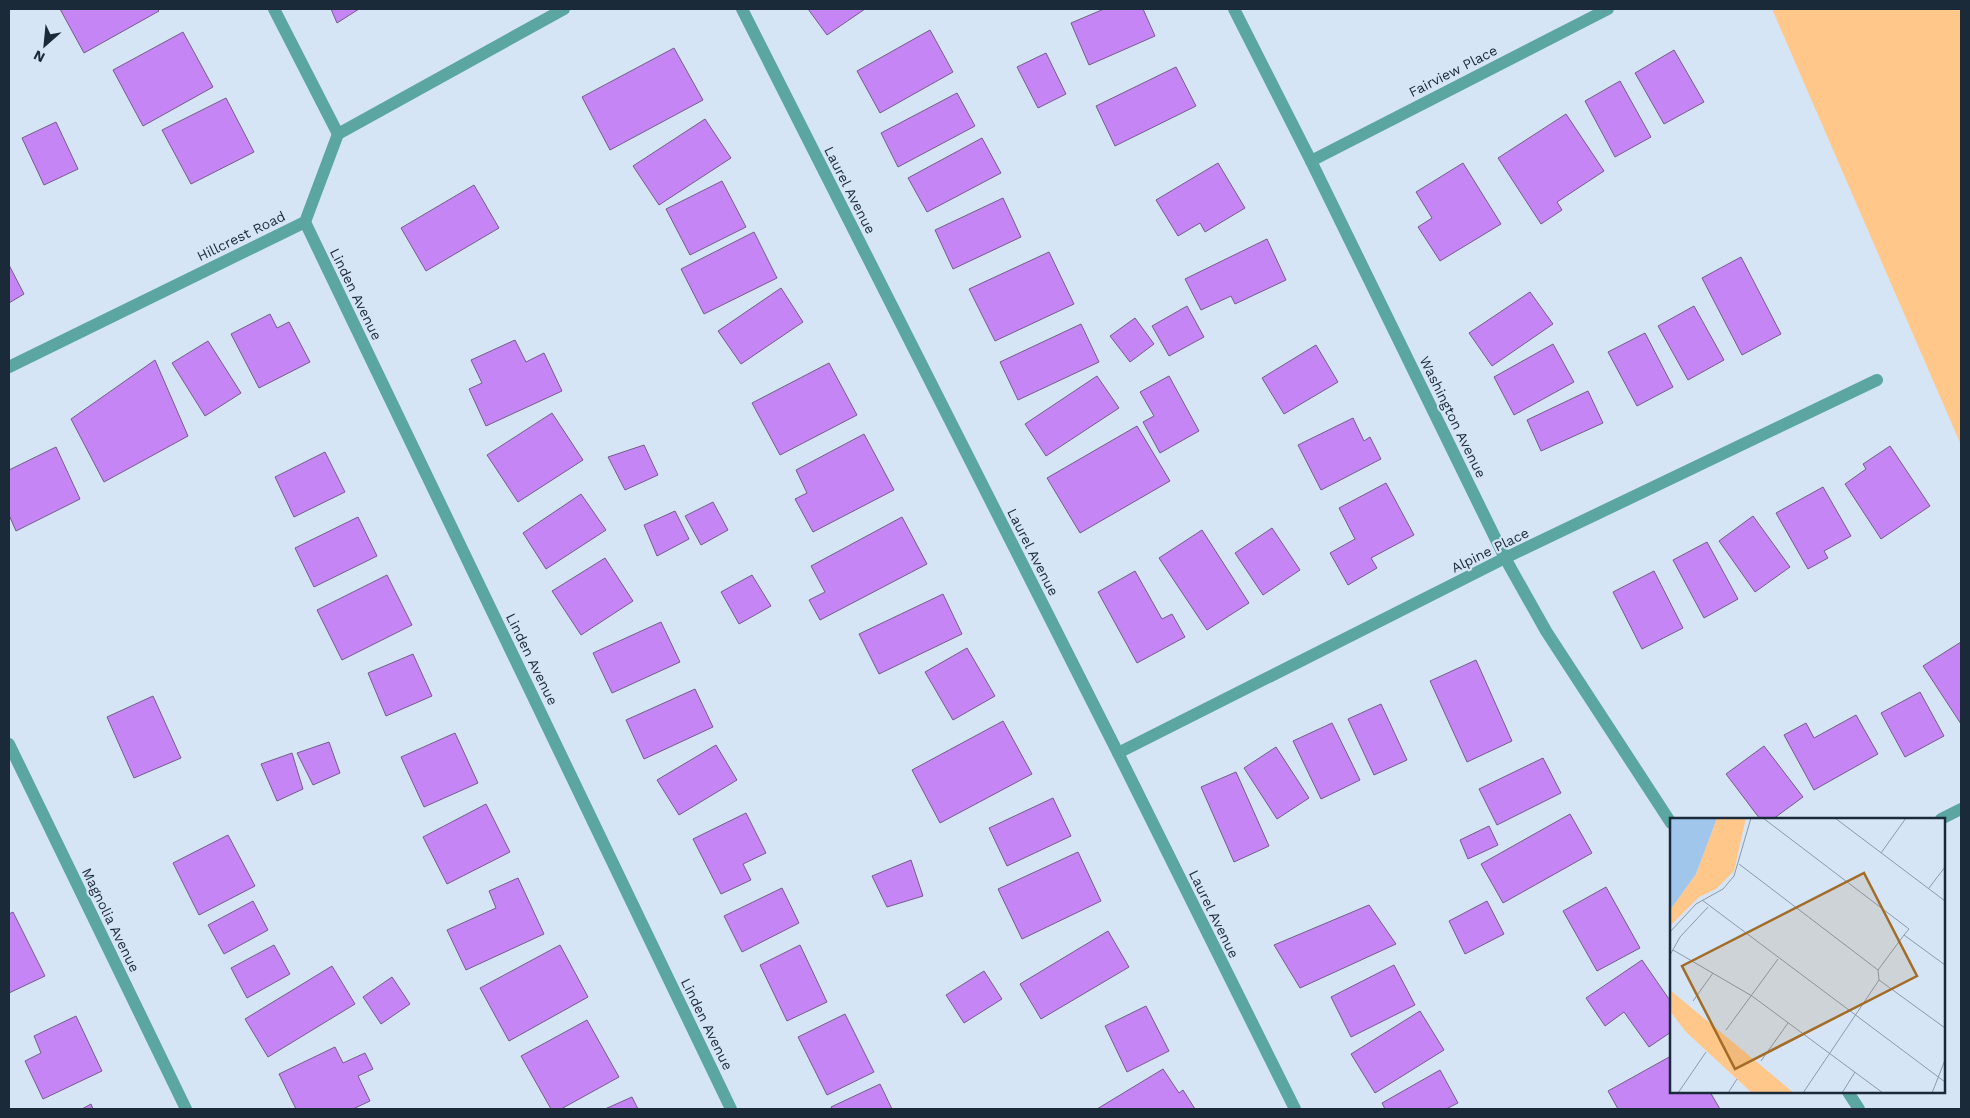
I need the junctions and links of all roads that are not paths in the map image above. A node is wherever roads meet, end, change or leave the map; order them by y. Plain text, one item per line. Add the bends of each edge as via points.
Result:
1 (274, 9) edge
2 (564, 9) edge
3 (742, 9) edge
4 (1234, 9) edge
5 (1608, 9) edge
6 (338, 134) junction
7 (1311, 161) junction
8 (305, 222) junction
9 (9, 367) edge
10 (1877, 380) dead end
11 (1505, 558) junction
12 (9, 744) edge
13 (1118, 753) junction
14 (1961, 809) edge
15 (1943, 818) edge
16 (1670, 821) edge
17 (1849, 1093) edge
18 (186, 1109) edge
19 (731, 1109) edge
20 (1295, 1109) edge
21 (1859, 1109) edge

1 - 6 street
2 - 6 street
3 - 13 street, Laurel Avenue
4 - 7 street, Washington Avenue
5 - 7 street, Fairview Place
6 - 8 street, Hillcrest Road
7 - 11 street, Washington Avenue
8 - 9 street, Hillcrest Road
8 - 19 street, Linden Avenue
10 - 11 street, Alpine Place
11 - 13 street, Alpine Place
11 - 16 street, Washington Avenue via 1546,630
12 - 18 street, Magnolia Avenue
13 - 20 street, Laurel Avenue
14 - 15 street
17 - 21 street

